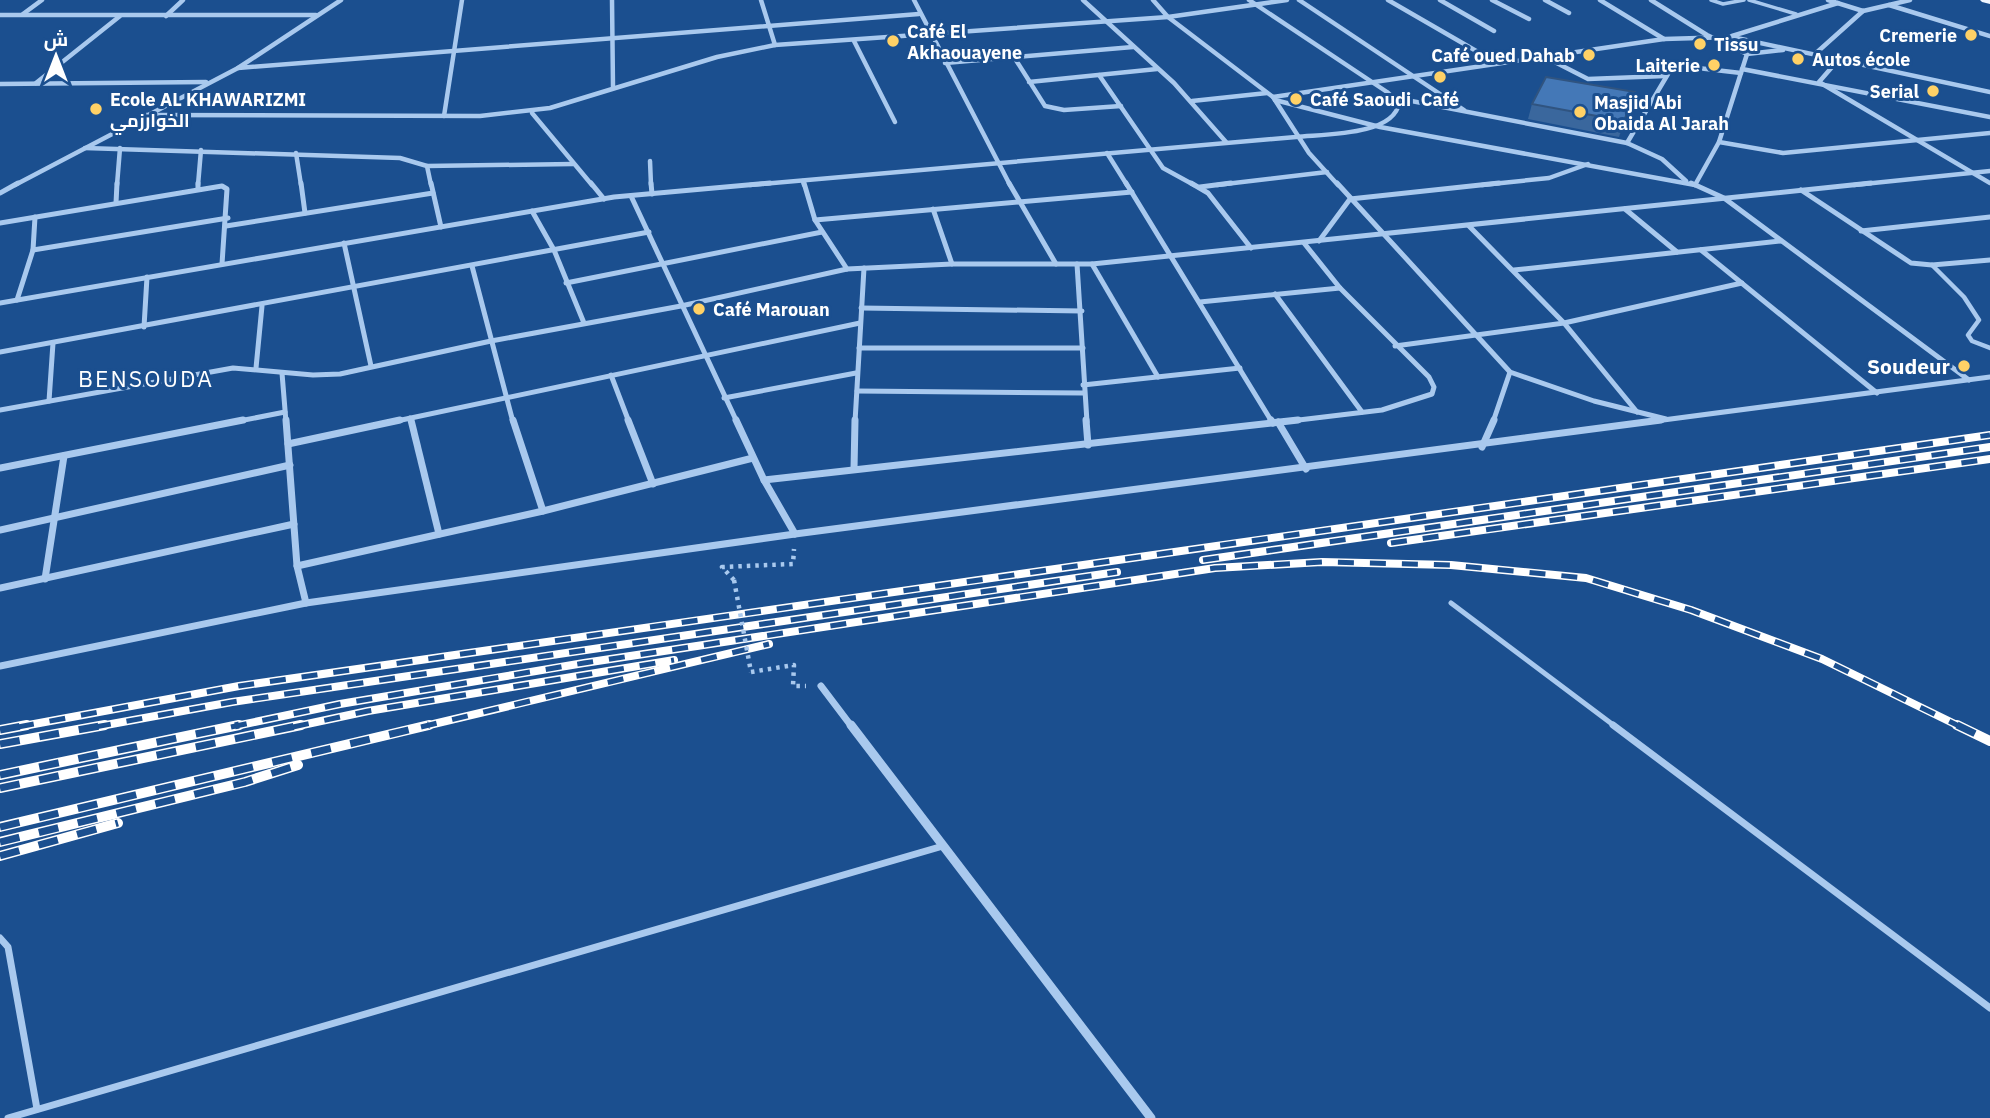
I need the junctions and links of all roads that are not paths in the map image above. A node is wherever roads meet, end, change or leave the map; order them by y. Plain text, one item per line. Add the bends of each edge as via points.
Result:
1 (42, 0) edge
2 (183, 0) edge
3 (341, 0) edge
4 (463, 0) edge
5 (612, 0) edge
6 (761, 0) edge
7 (914, 0) edge
8 (1083, 0) edge
9 (1153, 0) edge
10 (1249, 0) edge
11 (1287, 0) edge
12 (1299, 0) edge
13 (1388, 0) edge
14 (1440, 0) edge
15 (1492, 0) edge
16 (1545, 0) edge
17 (1600, 0) edge
18 (1651, 0) edge
19 (1711, 0) edge
20 (1747, 0) edge
21 (1828, 0) edge
22 (1910, 0) edge
23 (1838, 3) junction
24 (1255, 4) junction
25 (1889, 5) junction
26 (1863, 11) junction
27 (1569, 13) dead end
28 (919, 14) junction
29 (1796, 14) junction
30 (0, 15) edge
31 (22, 15) junction
32 (121, 15) junction
33 (317, 15) junction
34 (166, 16) junction
35 (1168, 17) junction
36 (1529, 19) dead end
37 (1107, 22) junction
38 (771, 26) junction
39 (1494, 31) dead end
40 (1707, 35) junction
41 (931, 36) junction
42 (1990, 36) edge
43 (1732, 37) junction
44 (612, 38) junction
45 (1664, 39) junction
46 (854, 41) junction
47 (775, 45) junction
48 (1133, 47) junction
49 (1790, 49) junction
50 (455, 50) junction
51 (1747, 54) junction
52 (1815, 54) junction
53 (1545, 56) junction
54 (1014, 57) junction
55 (1839, 59) junction
56 (945, 63) junction
57 (1497, 63) junction
58 (237, 68) junction
59 (1157, 69) junction
60 (1741, 71) junction
61 (1099, 75) junction
62 (1415, 75) junction
63 (1665, 76) junction
64 (1370, 81) junction
65 (207, 82) junction
66 (1029, 82) junction
67 (1819, 82) junction
68 (36, 83) junction
69 (0, 84) edge
70 (613, 87) junction
71 (1990, 92) edge
72 (1271, 97) junction
73 (1395, 98) junction
74 (1192, 101) junction
75 (1121, 106) junction
76 (1467, 112) junction
77 (532, 113) junction
78 (143, 116) junction
79 (444, 116) junction
80 (1990, 117) edge
81 (895, 122) dead end
82 (1380, 127) junction
83 (1990, 133) edge
84 (1296, 137) junction
85 (1916, 139) junction
86 (1226, 142) junction
87 (1719, 142) junction
88 (1627, 143) junction
89 (85, 148) junction
90 (120, 148) junction
91 (1150, 149) junction
92 (201, 150) junction
93 (296, 153) junction
94 (1107, 153) junction
95 (649, 161) dead end
96 (573, 163) junction
97 (997, 163) junction
98 (1589, 164) junction
99 (427, 166) junction
100 (1990, 171) edge
101 (1327, 172) junction
102 (1973, 173) junction
103 (803, 181) junction
104 (1686, 181) junction
105 (1990, 183) edge
106 (1695, 185) junction
107 (1200, 187) junction
108 (198, 189) junction
109 (1801, 190) junction
110 (433, 192) junction
111 (1132, 192) junction
112 (0, 193) edge
113 (652, 194) junction
114 (631, 196) junction
115 (1724, 198) junction
116 (604, 199) junction
117 (1350, 199) junction
118 (1019, 201) junction
119 (116, 203) junction
120 (933, 209) junction
121 (1625, 209) junction
122 (532, 211) junction
123 (305, 214) junction
124 (35, 217) junction
125 (1990, 217) edge
126 (228, 218) junction
127 (815, 220) junction
128 (0, 223) edge
129 (226, 226) junction
130 (1469, 226) junction
131 (441, 227) junction
132 (1861, 231) junction
133 (649, 232) junction
134 (822, 232) junction
135 (1387, 234) junction
136 (1320, 241) junction
137 (1782, 241) junction
138 (344, 243) junction
139 (1304, 243) junction
140 (1251, 248) junction
141 (33, 250) junction
142 (554, 250) junction
143 (1701, 250) junction
144 (1677, 252) junction
145 (1173, 256) junction
146 (1990, 260) edge
147 (222, 264) junction
148 (952, 264) junction
149 (1056, 264) junction
150 (1077, 264) junction
151 (1092, 264) junction
152 (664, 265) junction
153 (1932, 265) junction
154 (472, 266) junction
155 (864, 268) junction
156 (847, 269) junction
157 (1514, 270) junction
158 (147, 277) junction
159 (566, 283) junction
160 (1742, 283) junction
161 (1340, 288) junction
162 (354, 289) junction
163 (1275, 294) junction
164 (18, 300) junction
165 (1200, 302) junction
166 (0, 303) edge
167 (262, 306) junction
168 (681, 306) junction
169 (861, 309) junction
170 (1082, 311) junction
171 (584, 323) junction
172 (860, 323) junction
173 (1564, 323) junction
174 (144, 327) junction
175 (1476, 335) junction
176 (491, 341) junction
177 (53, 343) junction
178 (1395, 346) junction
179 (859, 348) junction
180 (1083, 348) junction
181 (1990, 348) edge
182 (0, 352) edge
183 (704, 355) junction
184 (371, 366) junction
185 (256, 368) junction
186 (1240, 368) junction
187 (1510, 372) junction
188 (282, 373) junction
189 (856, 373) junction
190 (611, 375) junction
191 (1158, 377) junction
192 (1990, 377) edge
193 (1969, 380) junction
194 (1083, 389) junction
195 (857, 391) junction
196 (1877, 393) junction
197 (505, 397) junction
198 (724, 398) junction
199 (49, 401) junction
200 (0, 410) edge
201 (285, 412) junction
202 (1362, 412) junction
203 (1638, 413) junction
204 (410, 418) junction
205 (1673, 420) junction
206 (1276, 422) junction
207 (288, 444) junction
208 (1088, 445) junction
209 (1482, 446) junction
210 (64, 456) junction
211 (753, 458) junction
212 (290, 465) junction
213 (0, 468) edge
214 (854, 469) junction
215 (1306, 469) junction
216 (764, 480) junction
217 (653, 484) junction
218 (544, 511) junction
219 (55, 519) junction
220 (294, 524) junction
221 (0, 530) edge
222 (439, 534) junction
223 (795, 534) junction
224 (297, 566) junction
225 (45, 579) junction
226 (0, 589) edge
227 (306, 603) junction
228 (1451, 603) dead end
229 (0, 666) edge
230 (821, 686) dead end
231 (943, 846) junction
232 (0, 938) edge
233 (1990, 1008) edge
234 (37, 1109) junction
235 (8, 1118) edge
236 (1151, 1118) edge

1 - 31 street
2 - 34 street
3 - 33 street
4 - 50 street
5 - 44 street
6 - 38 street
7 - 28 street
8 - 37 street
9 - 35 street
10 - 24 street
11 - 24 street
12 - 62 street
13 - 57 street
14 - 39 street
15 - 36 street
16 - 27 street
17 - 45 street
18 - 40 street
19 - 20 lane via 1723,4
20 - 29 lane
21 - 23 street
22 - 25 street
23 - 26 street
23 - 29 street
24 - 35 street
24 - 64 street
25 - 26 street
25 - 42 street
26 - 52 street
28 - 38 street
28 - 41 street
29 - 43 street
30 - 31 street
31 - 32 street
32 - 34 street
32 - 68 street
33 - 34 street
33 - 58 street
35 - 37 street
35 - 72 street
37 - 41 street
37 - 48 street
38 - 44 street
38 - 47 street
40 - 43 street
40 - 45 street
40 - 51 street
41 - 46 street
41 - 56 street
43 - 49 street
44 - 50 street
44 - 70 street
45 - 53 street
46 - 47 street
46 - 81 street
47 - 70 street
48 - 54 street
48 - 59 street
49 - 51 street
49 - 52 street
50 - 58 street
50 - 79 street
51 - 60 street
52 - 55 street
53 - 57 street
53 - 63 street via 1594,80
54 - 56 street
54 - 66 street
55 - 67 street
55 - 71 street
56 - 97 street
57 - 62 street
58 - 65 street
59 - 61 street
59 - 74 street
60 - 63 street via 1689,67 1671,69
60 - 67 street
60 - 87 street
61 - 66 street
61 - 75 street
62 - 64 street
62 - 76 street
63 - 88 street
64 - 72 street
64 - 73 street
65 - 68 street
65 - 78 street
66 - 75 street via 1050,108
67 - 80 street
67 - 85 street
68 - 69 street
70 - 77 street
72 - 74 street
72 - 82 street
72 - 84 street
73 - 76 street
73 - 82 street via 1400,106
74 - 86 street
75 - 91 street
76 - 88 street
77 - 79 street
77 - 96 street
78 - 79 street
78 - 89 street
82 - 84 street
82 - 98 street
83 - 85 street
84 - 86 street
84 - 101 street
85 - 87 street via 1783,153
85 - 102 street
86 - 91 street
87 - 106 street
88 - 104 street via 1662,159
89 - 90 street
89 - 112 street
90 - 92 street
90 - 119 street
91 - 94 street
91 - 107 street via 1169,173
92 - 93 street
92 - 108 street
93 - 99 street via 400,158
93 - 123 street
94 - 97 street
94 - 111 street
95 - 113 street
96 - 99 street
96 - 116 street
97 - 103 street
97 - 118 street
98 - 104 street
98 - 117 street via 1549,178
99 - 110 street
100 - 102 street
101 - 107 street
101 - 117 street
102 - 105 street
102 - 109 street
103 - 113 street
103 - 127 street
104 - 106 street
106 - 115 street
107 - 140 street
108 - 119 street
108 - 126 street via 227,189
109 - 115 street
109 - 132 street
110 - 123 street
110 - 131 street
111 - 118 street
111 - 145 street
113 - 114 street
114 - 116 street
114 - 133 street
115 - 121 street
115 - 137 street
116 - 122 street
117 - 135 street
117 - 136 street
118 - 120 street
118 - 149 street
119 - 124 street
120 - 127 street
120 - 148 street
121 - 130 street
121 - 144 street
122 - 131 street
122 - 142 street
123 - 129 street
124 - 128 street
124 - 141 street
125 - 132 street
126 - 129 street
126 - 141 street
127 - 134 street
129 - 147 street
130 - 135 street
130 - 157 street
131 - 138 street
132 - 153 street via 1904,260
133 - 142 street
133 - 152 street
134 - 152 street
134 - 156 street
135 - 136 street
135 - 175 street
136 - 139 street
137 - 143 street
137 - 193 street
138 - 147 street
138 - 162 street
139 - 140 street
139 - 161 street
140 - 145 street
141 - 164 street
142 - 154 street
142 - 159 street
143 - 144 street
143 - 160 street
144 - 157 street
145 - 151 street
145 - 165 street
146 - 153 street
147 - 158 street
148 - 149 street
148 - 155 street
149 - 150 street
150 - 151 street
150 - 170 street
151 - 191 street
152 - 159 street
152 - 168 street
153 - 181 lane via 1975,312 1979,320 1968,335 1972,341
154 - 162 street
154 - 176 street
155 - 156 street
155 - 169 street
156 - 168 street
157 - 173 street
158 - 164 street
158 - 174 street
159 - 171 street
160 - 173 street
160 - 196 street
161 - 163 street
161 - 178 street
162 - 167 street
162 - 184 street
163 - 165 street
163 - 202 street
164 - 166 street
165 - 186 street
167 - 174 street
167 - 185 street
168 - 171 street
168 - 183 street
169 - 170 street
169 - 172 street
170 - 180 street
171 - 176 street
172 - 179 street
172 - 183 street
173 - 175 street
173 - 203 street
174 - 177 street
175 - 178 street
175 - 187 street
176 - 184 street
176 - 197 street
177 - 182 street
177 - 199 street
178 - 202 street via 1429,377 1432,394 1410,404
179 - 180 street
179 - 189 street
180 - 194 street
183 - 190 street
183 - 198 street
184 - 188 street via 315,378
185 - 188 street
185 - 199 street via 233,368
186 - 191 street
186 - 206 street
187 - 203 street
187 - 209 street
188 - 201 street
189 - 195 street
189 - 198 street
190 - 197 street
190 - 217 street
191 - 194 street
192 - 193 street
193 - 196 street
194 - 195 street
194 - 208 street
195 - 214 street
196 - 205 street
197 - 204 street
197 - 218 street
198 - 211 street
199 - 200 street
201 - 207 street
201 - 210 street
202 - 206 street
203 - 205 street
204 - 207 street
204 - 222 street
205 - 209 street
206 - 208 street
206 - 215 street
207 - 212 street
208 - 214 street
209 - 215 street
210 - 213 street
210 - 219 street
211 - 216 street
211 - 217 street
212 - 219 street
212 - 220 street
214 - 216 street
215 - 223 street
216 - 223 street
217 - 218 street
218 - 222 street
219 - 221 street
219 - 225 street
220 - 224 street
220 - 225 street
222 - 224 street
223 - 227 street
224 - 227 street
225 - 226 street
227 - 229 street
228 - 233 lane
230 - 231 street
231 - 234 lane
231 - 236 street
232 - 234 lane via 8,947
234 - 235 lane

